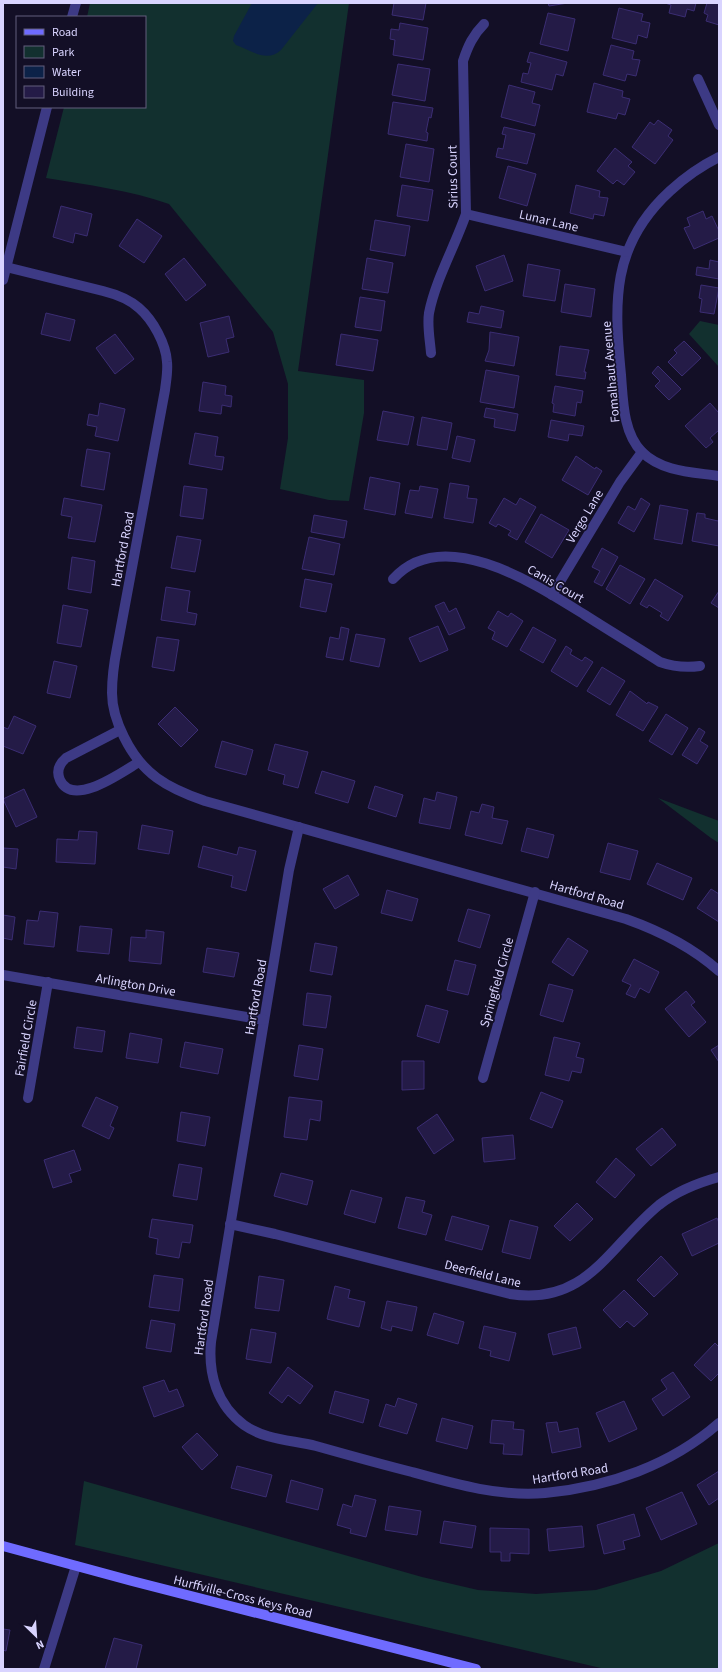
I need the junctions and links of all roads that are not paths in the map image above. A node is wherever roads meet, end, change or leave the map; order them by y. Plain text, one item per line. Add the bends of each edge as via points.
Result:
1 (76, 3) edge
2 (72, 16) edge
3 (484, 24) dead end
4 (698, 79) dead end
5 (47, 108) edge
6 (719, 125) edge
7 (719, 157) edge
8 (466, 214) junction
9 (627, 252) junction
10 (6, 267) junction
11 (3, 280) edge
12 (432, 353) dead end
13 (642, 452) junction
14 (719, 476) edge
15 (393, 579) dead end
16 (552, 595) junction
17 (700, 666) dead end
18 (120, 730) junction
19 (139, 762) junction
20 (299, 827) junction
21 (535, 892) junction
22 (719, 971) edge
23 (3, 975) edge
24 (48, 982) junction
25 (264, 1020) junction
26 (483, 1078) dead end
27 (28, 1098) dead end
28 (719, 1177) edge
29 (230, 1224) junction
30 (719, 1423) edge
31 (3, 1546) edge
32 (76, 1566) junction
33 (44, 1669) edge
34 (476, 1669) edge

1 - 2 street
3 - 8 street, Sirius Court via 468,46 463,61
4 - 6 street
5 - 10 street
7 - 9 street, Fomalhaut Avenue via 695,171 663,198 641,222
8 - 9 street, Lunar Lane
8 - 12 street, Sirius Court via 429,314 428,331
9 - 13 street, Fomalhaut Avenue via 618,298 618,344 626,420
10 - 11 street
10 - 18 street, Hartford Road via 116,294 140,308 165,349 165,390 113,678 114,712
13 - 14 street, Fomalhaut Avenue via 666,467
13 - 16 street, Vergo Lane via 620,482
15 - 16 street, Canis Court via 401,569 432,558 473,559 516,575
16 - 17 street, Canis Court via 660,662 674,667
18 - 19 street, Hartford Road
18 - 19 street via 66,758 58,770 61,781 73,790 84,790
19 - 20 street, Hartford Road via 160,780 189,796
20 - 21 street, Hartford Road
20 - 25 street, Hartford Road via 290,864
21 - 22 street, Hartford Road via 644,925 682,944
21 - 26 street, Springfield Circle
23 - 24 street, Arlington Drive
24 - 25 street, Arlington Drive
24 - 27 street, Fairfield Circle
25 - 29 street, Hartford Road
28 - 29 street, Deerfield Lane via 682,1190 659,1205 602,1264 582,1280 564,1289 539,1296 510,1294
29 - 30 street, Hartford Road via 210,1342 210,1370 214,1384 226,1406 255,1431 460,1485 512,1492 545,1493 624,1478 683,1449
31 - 32 main road, Hurffville-Cross Keys Road
32 - 33 street
32 - 34 main road, Hurffville-Cross Keys Road

